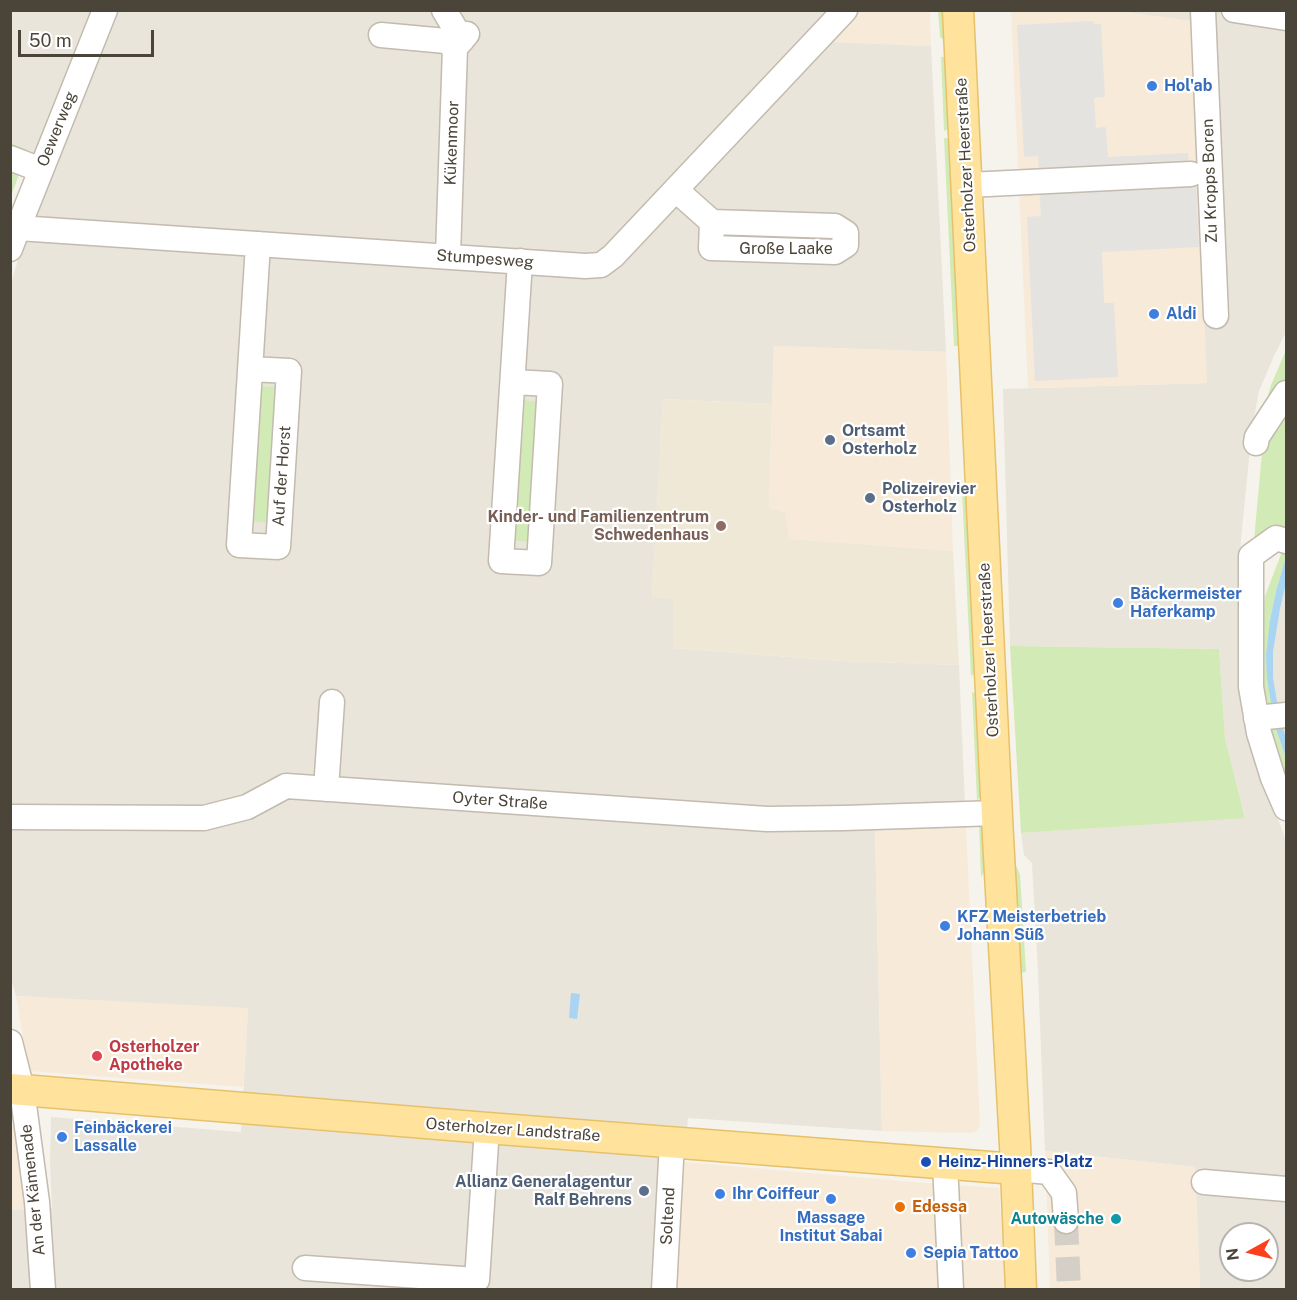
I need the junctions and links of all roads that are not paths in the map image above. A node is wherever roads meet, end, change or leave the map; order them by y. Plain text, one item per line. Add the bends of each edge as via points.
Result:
1 (105, 10) edge
2 (444, 10) edge
3 (845, 10) edge
4 (958, 10) edge
5 (1203, 10) edge
6 (1249, 11) edge
7 (1287, 18) edge
8 (381, 35) dead end
9 (462, 41) junction
10 (10, 158) edge
11 (41, 170) junction
12 (1191, 174) dead end
13 (968, 185) junction
14 (676, 190) junction
15 (712, 222) junction
16 (14, 238) edge
17 (258, 244) junction
18 (448, 256) junction
19 (520, 261) junction
20 (1216, 316) dead end
21 (250, 369) junction
22 (513, 382) junction
23 (1287, 393) edge
24 (1256, 443) dead end
25 (1287, 541) edge
26 (332, 702) dead end
27 (1274, 717) edge
28 (326, 789) junction
29 (1287, 808) edge
30 (997, 813) junction
31 (10, 817) edge
32 (10, 1042) edge
33 (16, 1090) edge
34 (487, 1128) junction
35 (672, 1142) junction
36 (945, 1163) junction
37 (1016, 1169) junction
38 (1204, 1182) dead end
39 (1287, 1189) edge
40 (1066, 1221) tunnel mouth
41 (304, 1268) dead end
42 (43, 1290) edge
43 (664, 1290) edge
44 (951, 1290) edge
45 (1021, 1290) edge

1 - 11 street, Oewerweg
2 - 9 street
3 - 14 street, Stumpesweg
4 - 13 main road, Osterholzer Heerstraße
5 - 20 street, Zu Kropps Boren
6 - 7 street
8 - 9 street
9 - 18 street, Kükenmoor
10 - 11 street
11 - 16 street, Oewerweg
12 - 13 street
13 - 30 main road, Osterholzer Heerstraße
14 - 15 street
14 - 19 street, Stumpesweg via 601,264
15 - 15 street, Große Laake via 711,248 835,252 846,245 846,233 835,226
16 - 17 street, Stumpesweg
17 - 18 street, Stumpesweg
17 - 21 street, Auf der Horst
18 - 19 street, Stumpesweg
19 - 22 street
21 - 21 street, Auf der Horst via 239,545 278,547 289,371
22 - 22 street via 501,561 539,563 550,384
23 - 24 street
25 - 27 street via 1276,538 1251,556 1251,687
26 - 28 street
27 - 29 street via 1259,734
28 - 30 street, Oyter Straße via 767,819
28 - 31 street, Oyter Straße via 286,786 247,807 204,818
30 - 37 main road, Osterholzer Heerstraße
32 - 33 street
33 - 34 main road, Osterholzer Landstraße
33 - 42 street, An der Kämenade via 37,1203
34 - 35 main road, Osterholzer Landstraße
34 - 41 street via 477,1280
35 - 36 main road, Osterholzer Landstraße
35 - 43 street, Soltend
36 - 37 main road, Osterholzer Landstraße
36 - 44 street
37 - 40 street via 1049,1172 1064,1193
37 - 45 main road, Osterholzer Heerstraße
38 - 39 street

